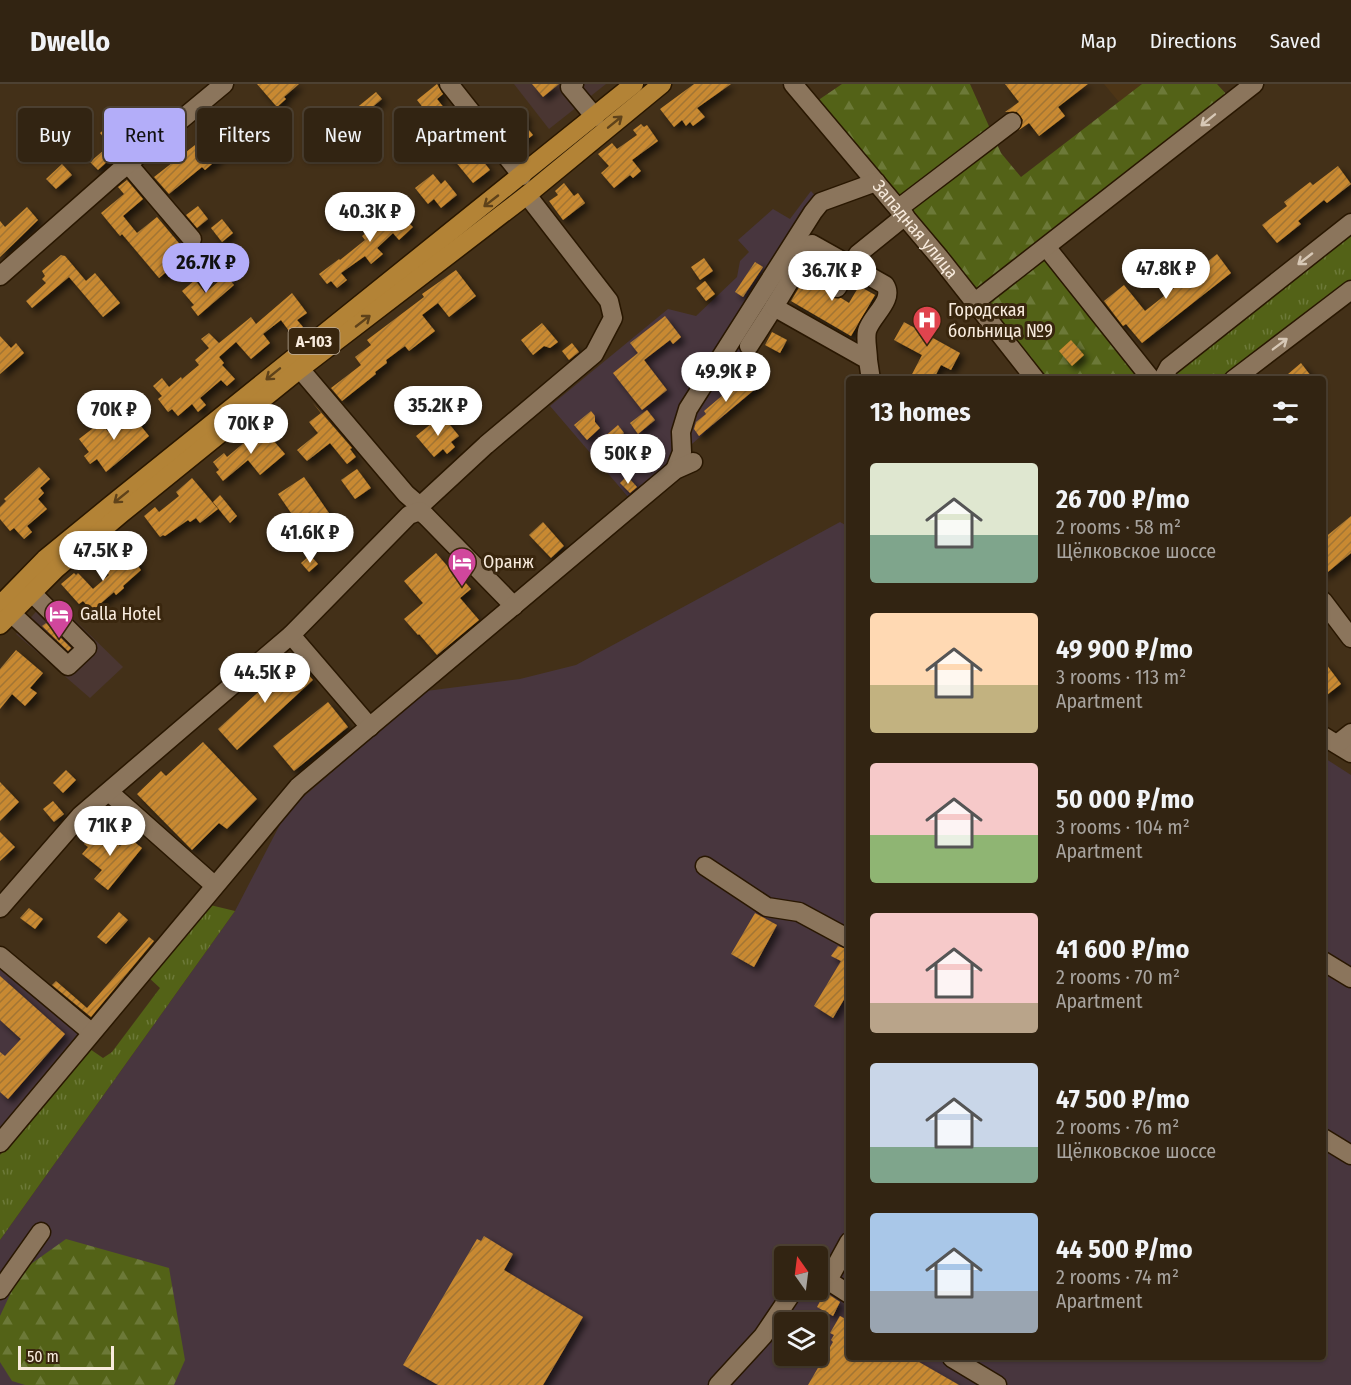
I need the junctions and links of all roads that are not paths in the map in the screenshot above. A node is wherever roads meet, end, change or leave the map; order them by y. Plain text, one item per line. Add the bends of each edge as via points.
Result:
1 (224, 84) edge
2 (448, 84) edge
3 (574, 84) edge
4 (634, 84) edge
5 (662, 84) edge
6 (793, 84) edge
7 (1254, 84) edge
8 (595, 117) junction
9 (1012, 122) dead end
10 (128, 164) junction
11 (522, 176) junction
12 (876, 182) junction
13 (527, 195) junction
14 (902, 212) junction
15 (1351, 223) edge
16 (192, 239) dead end
17 (1047, 248) junction
18 (852, 265) junction
19 (0, 276) edge
20 (837, 288) dead end
21 (1351, 290) edge
22 (975, 302) junction
23 (774, 307) junction
24 (749, 346) dead end
25 (868, 360) junction
26 (300, 369) junction
27 (870, 376) edge
28 (1033, 376) edge
29 (1149, 376) edge
30 (1164, 376) edge
31 (1238, 376) edge
32 (693, 462) dead end
33 (675, 470) junction
34 (32, 593) junction
35 (1326, 605) edge
36 (514, 606) junction
37 (4, 614) edge
38 (291, 635) junction
39 (1351, 638) edge
40 (370, 727) junction
41 (1351, 733) edge
42 (1337, 744) edge
43 (109, 792) junction
44 (705, 866) dead end
45 (214, 885) junction
46 (0, 908) edge
47 (846, 937) edge
48 (0, 956) edge
49 (1326, 963) edge
50 (1351, 978) edge
51 (91, 1032) junction
52 (1326, 1140) edge
53 (0, 1143) edge
54 (1351, 1155) edge
55 (41, 1232) dead end
56 (846, 1247) edge
57 (828, 1274) edge
58 (828, 1282) edge
59 (0, 1290) edge
60 (846, 1292) edge
61 (787, 1300) edge
62 (955, 1360) edge
63 (718, 1385) edge
64 (997, 1385) edge

1 - 10 street
2 - 11 street
3 - 8 street via 570,87
4 - 8 main road, А-103
13 -> 5 main road, А-103
6 - 12 street, Западная улица
7 -> 17 street via 1232,97
8 - 11 main road, А-103
9 - 14 street
10 - 16 street
10 - 19 street
11 -> 37 main road, А-103 via 45,559
12 - 14 street, Западная улица
12 - 33 street via 821,202 813,212 688,409 681,432 682,452
26 -> 13 main road, А-103
13 - 26 street via 609,302 613,318 594,354 420,506
14 - 18 street via 858,254
14 - 22 street, Западная улица
15 -> 30 street via 1169,367
17 - 22 street
17 - 29 street
18 - 20 street
18 - 23 street via 812,244
18 - 25 street via 885,285 888,292 867,330
31 -> 21 street
22 - 28 street, Западная улица
23 - 24 street
23 - 25 street
25 - 27 street
26 - 34 main road, А-103 via 56,569
32 - 33 street
33 - 36 street
34 - 37 main road, А-103
34 - 37 street via 87,648 68,666
35 - 39 street
36 - 38 street via 420,511 409,515
36 - 40 street
38 - 40 street
38 - 43 street
40 - 45 street via 298,787
41 - 42 street
43 - 45 street
43 - 46 street via 81,814
44 - 47 street via 767,907 799,912
45 - 51 street
48 - 51 street
49 - 50 street
51 - 53 street
52 - 54 street
55 - 59 street
56 - 57 street
58 - 60 street
61 - 63 street via 763,1336
62 - 64 street

